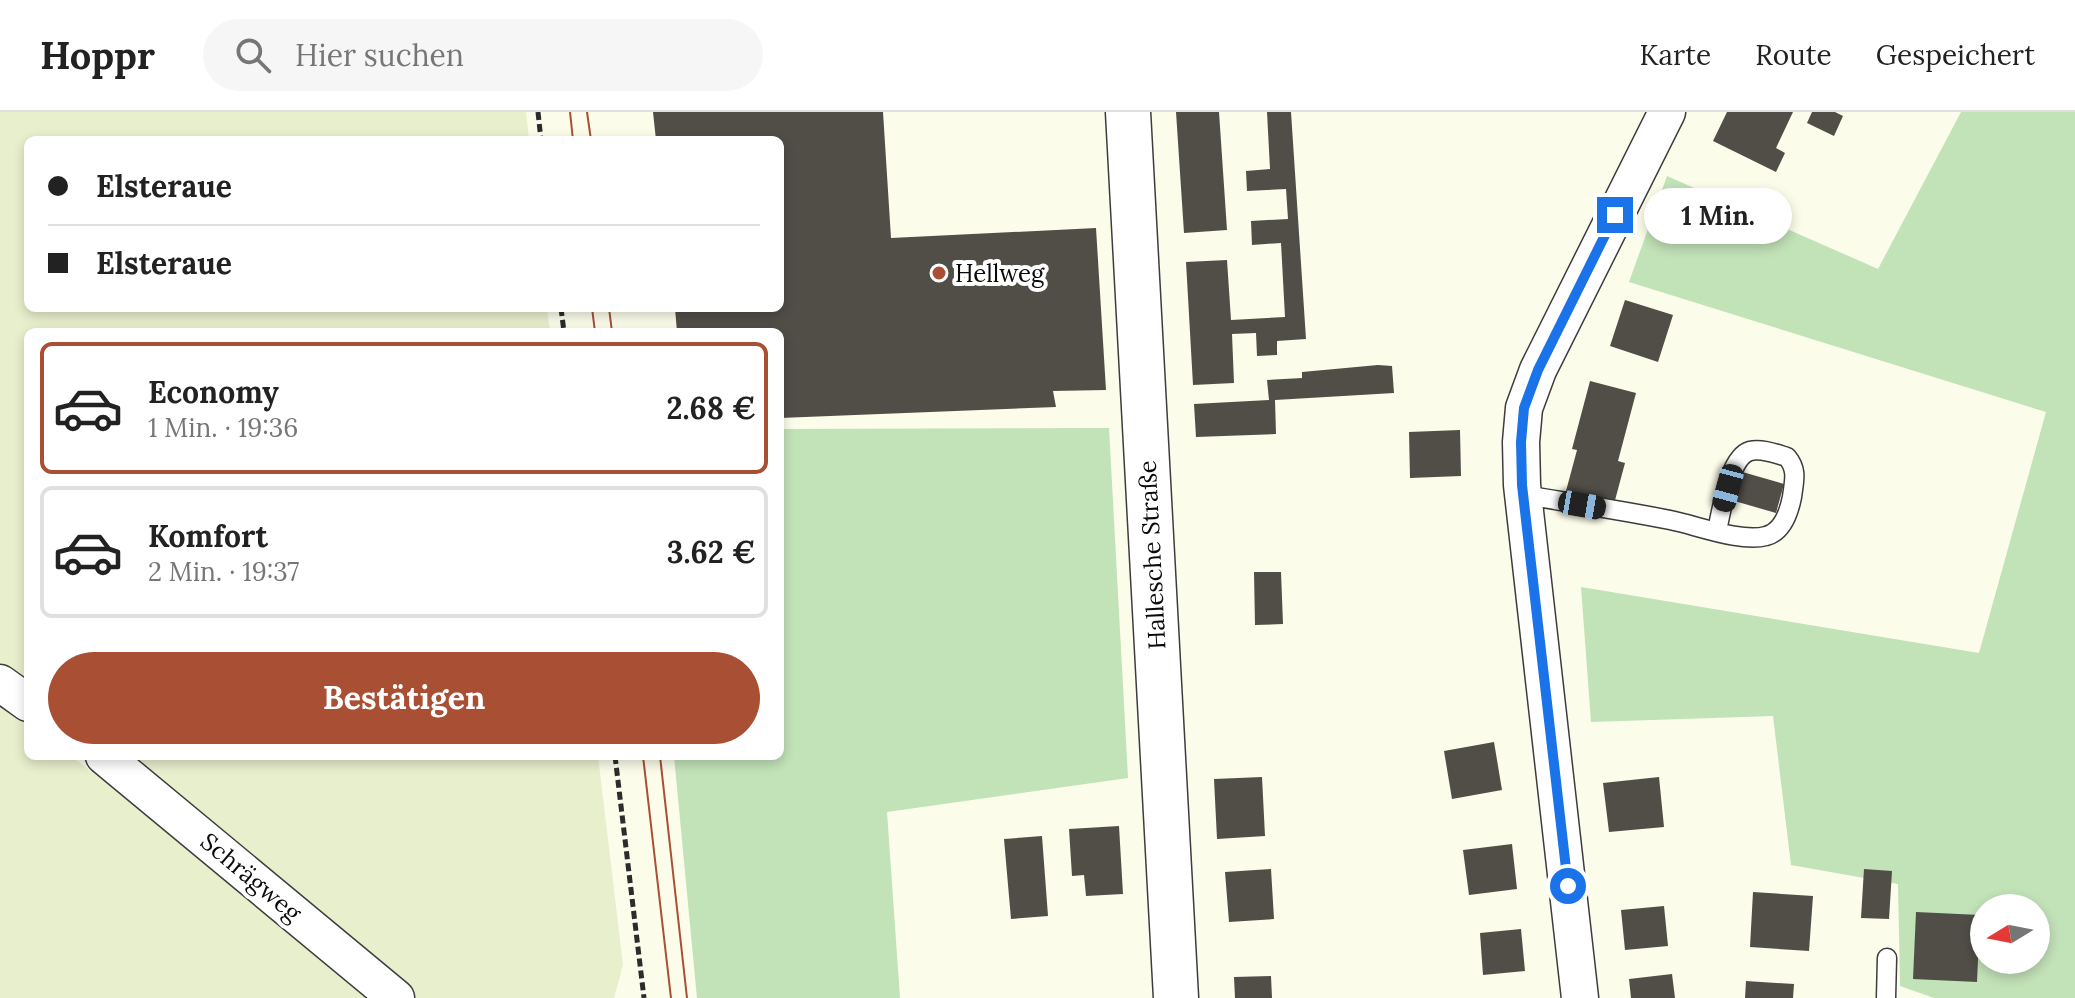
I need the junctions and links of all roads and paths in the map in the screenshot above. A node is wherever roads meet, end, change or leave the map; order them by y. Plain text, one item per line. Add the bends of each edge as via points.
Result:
1 (538, 112) edge
2 (1128, 112) edge
3 (1667, 112) edge
4 (541, 136) edge
5 (1524, 495) junction
6 (1717, 530) junction
7 (0, 683) edge
8 (24, 700) edge
9 (109, 760) edge
10 (615, 760) edge
11 (1887, 958) dead end
12 (396, 998) edge
13 (644, 998) edge
14 (1176, 998) edge
15 (1580, 998) edge
16 (1886, 998) edge

1 - 4 path
2 - 14 street, Hallesche Straße
3 - 5 street via 1538,370 1524,408
5 - 6 lane
5 - 15 street
6 - 6 lane via 1751,538 1770,536 1781,527 1795,475 1787,457 1752,450 1741,456 1733,467
7 - 8 street
9 - 12 street, Schrägweg
10 - 13 path
11 - 16 lane

